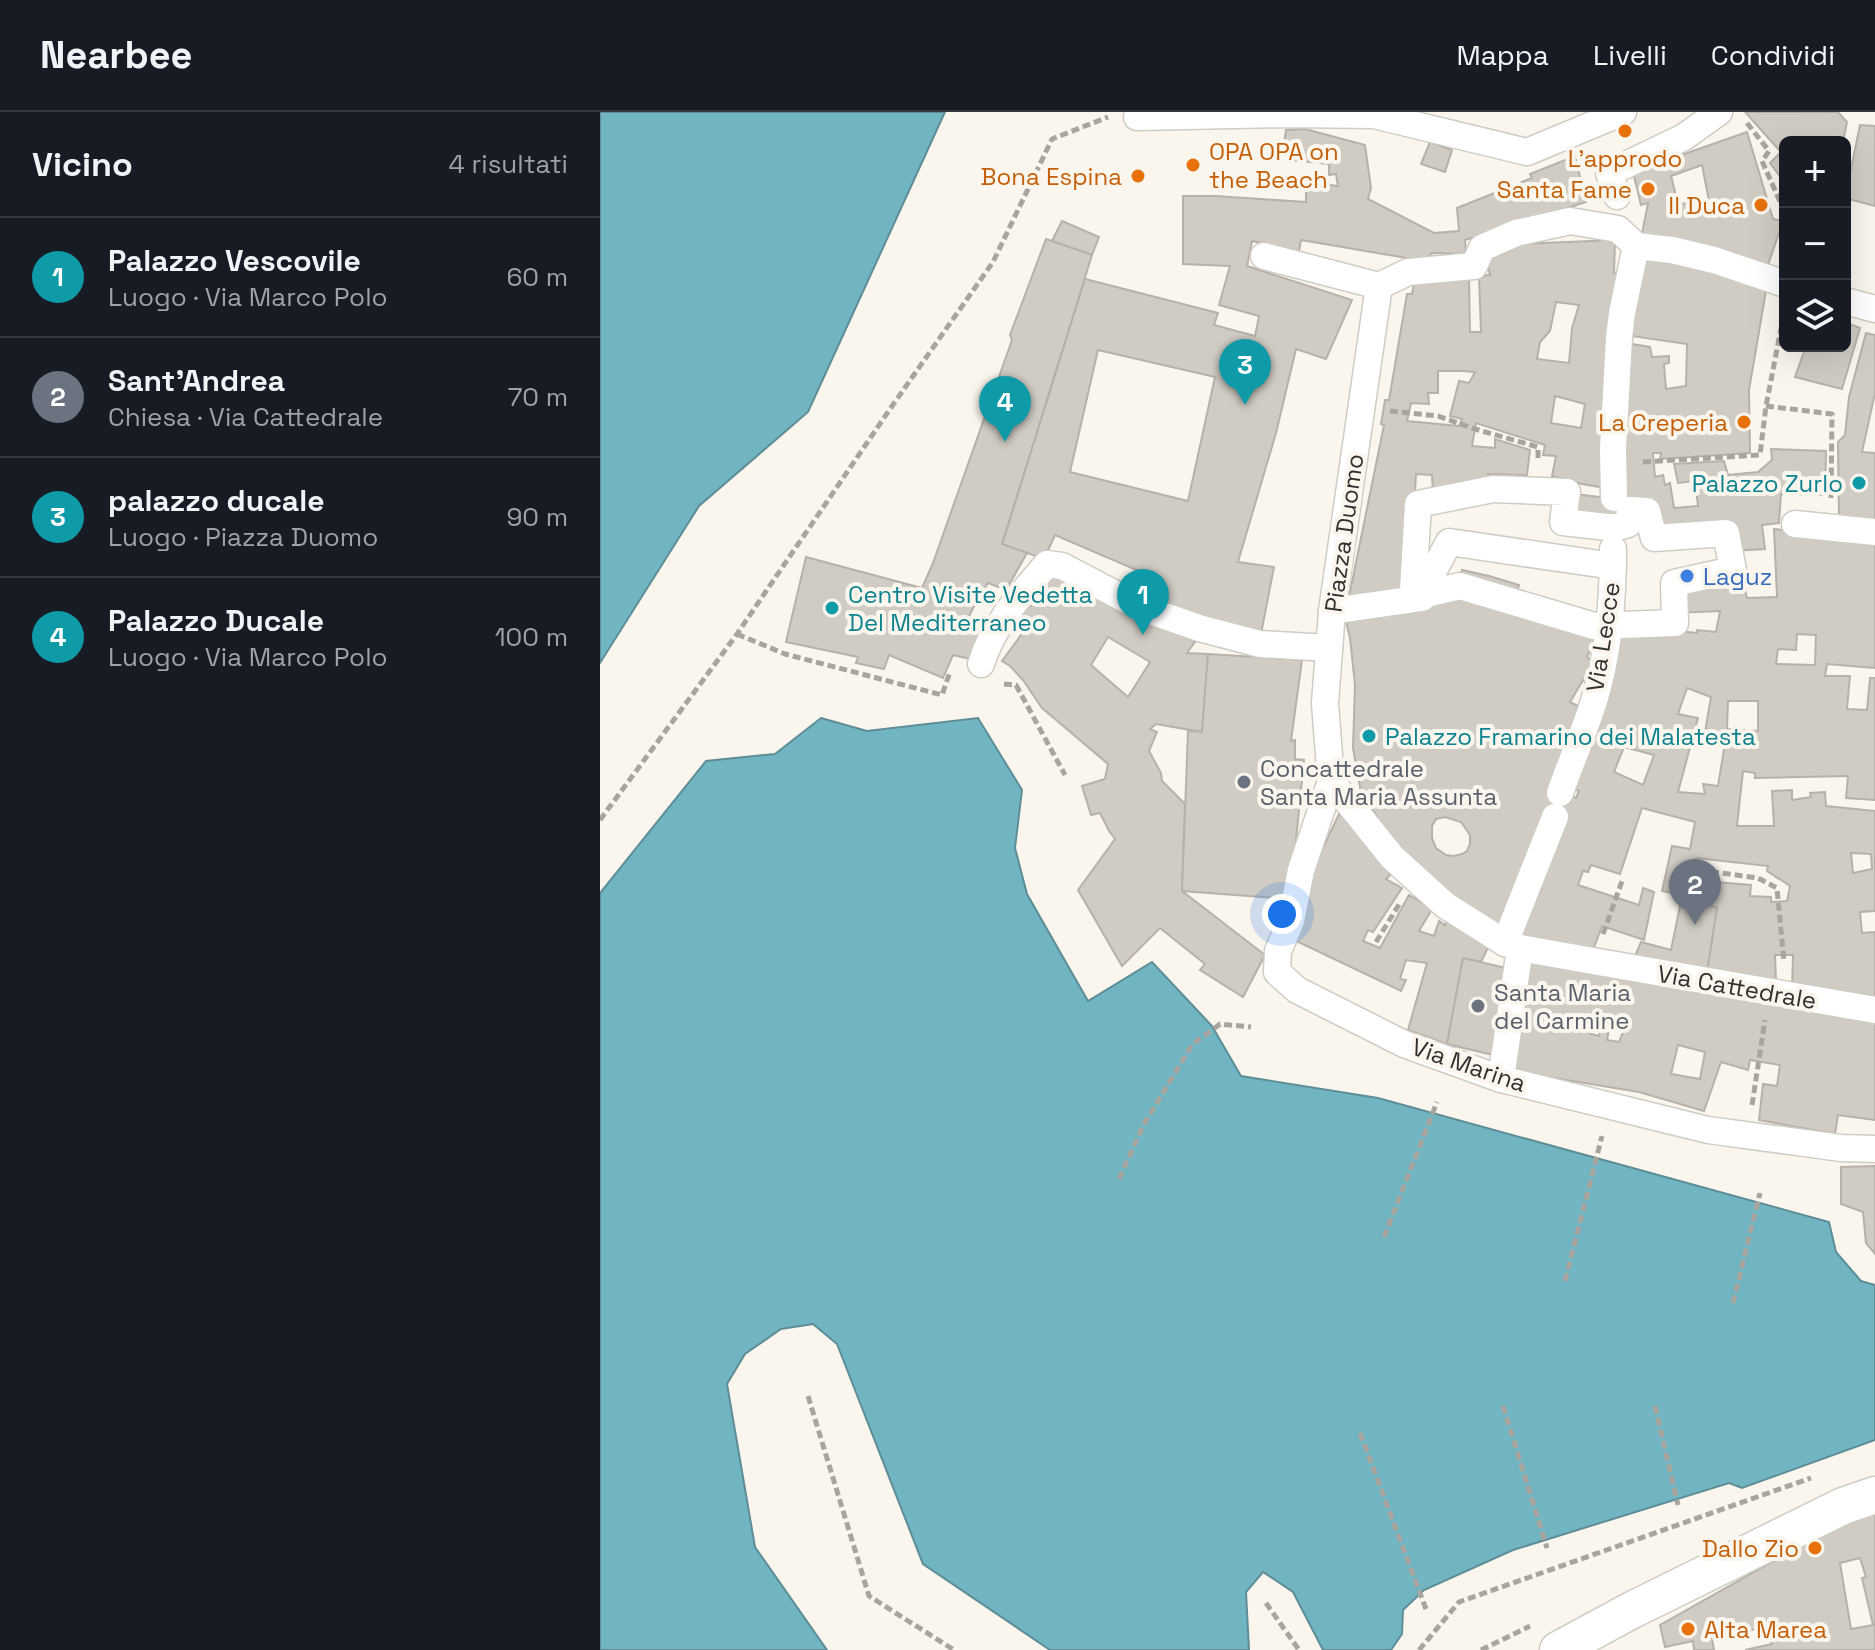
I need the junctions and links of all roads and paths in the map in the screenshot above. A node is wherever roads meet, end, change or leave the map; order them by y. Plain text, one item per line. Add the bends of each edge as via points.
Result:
1 (1623, 112) edge
2 (1730, 116) edge
3 (1137, 117) joint
4 (1617, 196) dead end
5 (1779, 199) edge
6 (1636, 246) junction
7 (1264, 256) dead end
8 (1779, 282) edge
9 (1379, 286) junction
10 (1851, 303) edge
11 (1875, 309) edge
12 (1779, 338) edge
13 (1766, 406) junction
14 (1381, 410) dead end
15 (1438, 416) dead end
16 (1614, 464) junction
17 (1614, 516) junction
18 (1795, 524) dead end
19 (1830, 527) junction
20 (1875, 532) edge
21 (1613, 566) junction
22 (1423, 591) junction
23 (1332, 611) junction
24 (1608, 625) junction
25 (737, 634) junction
26 (1329, 648) junction
27 (951, 668) dead end
28 (986, 673) joint
29 (1065, 775) dead end
30 (1331, 781) junction
31 (600, 820) edge
32 (1699, 870) dead end
33 (1415, 878) junction
34 (1622, 881) dead end
35 (1376, 942) dead end
36 (1512, 946) junction
37 (1593, 961) junction
38 (1776, 993) junction
39 (1875, 1010) edge
40 (1251, 1027) dead end
41 (1501, 1079) junction
42 (1437, 1102) dead end
43 (1747, 1135) junction
44 (1602, 1136) dead end
45 (1875, 1149) edge
46 (1119, 1179) dead end
47 (1760, 1193) dead end
48 (1384, 1237) dead end
49 (1565, 1281) dead end
50 (1733, 1303) dead end
51 (808, 1396) dead end
52 (1503, 1406) dead end
53 (1655, 1406) dead end
54 (1360, 1433) dead end
55 (1817, 1476) dead end
56 (1875, 1495) edge
57 (1678, 1505) dead end
58 (1547, 1548) dead end
59 (1266, 1603) dead end
60 (1426, 1609) dead end
61 (1632, 1610) junction
62 (954, 1650) edge
63 (1299, 1650) edge
64 (1419, 1650) edge
65 (1558, 1650) edge
66 (1619, 1650) edge

1 - 3 street via 1527,152 1374,115
2 - 4 street via 1609,173
2 - 5 path via 1769,151 1762,161
3 - 25 path via 1109,117 1052,139 993,262
6 - 8 street via 1714,260
6 - 9 street via 1618,229 1570,221 1516,233 1482,248 1474,266 1408,272
6 - 16 street, Via Lecce via 1619,338
7 - 9 street
9 - 23 street, Piazza Duomo
10 - 11 street
12 - 13 path
13 - 16 path via 1760,455
13 - 19 path via 1832,414
14 - 15 path
16 - 17 street, Via Lecce
17 - 21 street, Via Lecce
17 - 22 street via 1563,522 1567,492 1493,489 1418,504 1413,590
17 - 24 street via 1628,524 1630,510 1647,511 1654,538 1726,533 1733,570 1674,583 1675,623
18 - 19 street
19 - 20 street
21 - 22 street via 1449,542
21 - 24 street, Via Lecce
22 - 23 street via 1422,598
22 - 24 street via 1460,586 1594,626
23 - 26 street, Piazza Duomo
24 - 36 street, Via Lecce via 1594,700
25 - 27 path via 785,654 942,695
25 - 31 path
26 - 28 street via 1260,644 1199,628 1047,564 1010,607 984,655
26 - 30 street, Piazza Duomo via 1325,703
28 - 29 path via 1016,685
30 - 33 street, Via Cattedrale
30 - 41 street, Via Marina via 1278,951 1277,972 1297,990 1404,1044
32 - 38 path via 1758,878 1777,888 1784,955
33 - 35 path
33 - 36 street, Via Cattedrale via 1445,905
34 - 37 path
36 - 37 street, Via Cattedrale
36 - 41 street, Via Lecce
37 - 38 street, Via Cattedrale
38 - 39 street, Via Cattedrale
38 - 43 path
40 - 46 path via 1220,1024 1192,1045 1144,1124
41 - 43 street, Via Marina
42 - 48 path
43 - 45 street, Via Marina
44 - 49 path
47 - 50 path
51 - 62 path via 869,1596
52 - 58 path
53 - 57 path
54 - 60 path
55 - 64 path via 1459,1602
56 - 61 street
59 - 63 path
61 - 65 street
61 - 66 street

